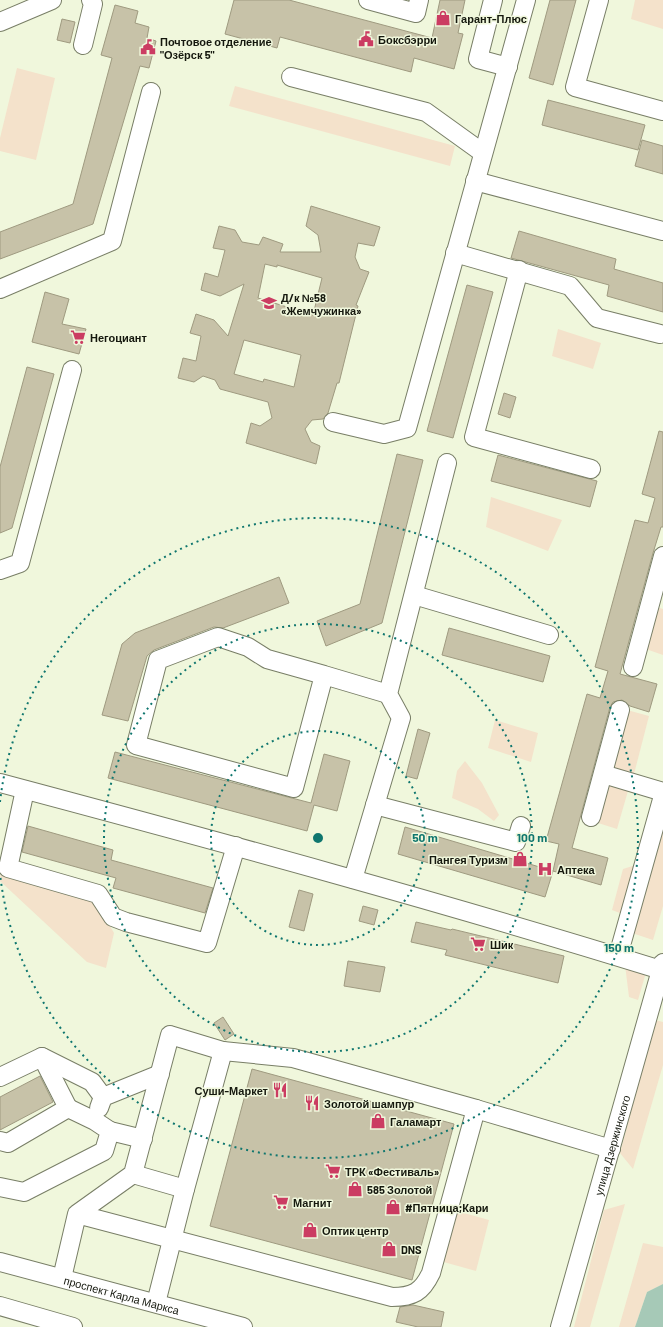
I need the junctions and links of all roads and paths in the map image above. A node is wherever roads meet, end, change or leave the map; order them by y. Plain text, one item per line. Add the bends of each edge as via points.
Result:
1 (52, 0) edge
2 (91, 0) edge
3 (368, 0) edge
4 (419, 0) edge
5 (493, 0) edge
6 (526, 0) edge
7 (598, 0) edge
8 (0, 22) edge
9 (83, 44) dead end
10 (508, 67) junction
11 (291, 77) dead end
12 (151, 92) dead end
13 (663, 111) edge
14 (483, 153) junction
15 (475, 181) junction
16 (663, 231) edge
17 (455, 253) junction
18 (518, 270) junction
19 (0, 289) edge
20 (660, 334) dead end
21 (72, 370) dead end
22 (333, 422) dead end
23 (447, 462) dead end
24 (591, 468) dead end
25 (663, 556) edge
26 (0, 570) edge
27 (414, 595) junction
28 (657, 604) edge
29 (549, 635) dead end
30 (633, 667) dead end
31 (324, 676) junction
32 (388, 694) junction
33 (620, 710) dead end
34 (603, 774) junction
35 (0, 783) edge
36 (25, 790) junction
37 (663, 792) edge
38 (663, 796) edge
39 (375, 805) junction
40 (591, 817) dead end
41 (521, 826) dead end
42 (236, 846) junction
43 (353, 879) junction
44 (618, 956) junction
45 (662, 966) edge
46 (223, 1051) junction
47 (42, 1057) junction
48 (160, 1074) junction
49 (0, 1077) edge
50 (103, 1097) junction
51 (68, 1108) junction
52 (476, 1109) junction
53 (102, 1126) junction
54 (0, 1140) edge
55 (143, 1140) junction
56 (610, 1149) junction
57 (134, 1174) junction
58 (0, 1187) edge
59 (185, 1189) junction
60 (77, 1214) junction
61 (172, 1239) junction
62 (0, 1262) edge
63 (62, 1278) junction
64 (156, 1303) junction
65 (0, 1306) edge
66 (36, 1323) edge
67 (73, 1327) edge
68 (243, 1327) edge
69 (560, 1327) edge

1 - 8 street
2 - 9 street via 93,4
3 - 4 street via 416,13
5 - 10 street via 478,59
6 - 10 street
7 - 13 street via 575,87
10 - 14 street
11 - 14 street via 426,112
12 - 19 street via 112,241
14 - 15 street
15 - 16 street
15 - 17 street
17 - 18 street
17 - 22 street via 406,428 384,434
18 - 20 street via 570,286 597,318
18 - 24 street via 474,437
21 - 26 street via 20,563
23 - 27 street
25 - 28 street
27 - 29 street
27 - 32 street
28 - 30 street
31 - 31 street via 267,659 248,647 218,637 158,660 136,745 294,788
31 - 32 street
32 - 39 street via 401,718
33 - 34 street
34 - 37 street
34 - 40 street
35 - 36 street
36 - 42 street
36 - 42 street via 8,868 98,894 113,917 126,922 207,943
38 - 44 street
39 - 41 street via 516,842
39 - 43 street
42 - 43 street
43 - 44 street
44 - 45 street
45 - 56 street, улица Дзержинского
46 - 48 street via 170,1035
46 - 52 street via 293,1058
46 - 59 street
47 - 49 street
47 - 50 street via 92,1082
47 - 51 street
48 - 50 street
48 - 55 street
50 - 53 street
51 - 53 street
51 - 54 street via 8,1143
52 - 56 street
52 - 61 street via 431,1273 426,1285 418,1292 405,1297 392,1297
53 - 55 street
53 - 58 street via 104,1151 24,1192
55 - 57 street
56 - 69 street, улица Дзержинского
57 - 59 street
57 - 60 street
59 - 61 street
60 - 61 street
60 - 63 street
61 - 64 street
62 - 63 street, проспект Карла Маркса
63 - 64 street, проспект Карла Маркса
64 - 68 street, проспект Карла Маркса
65 - 66 street
66 - 67 street

